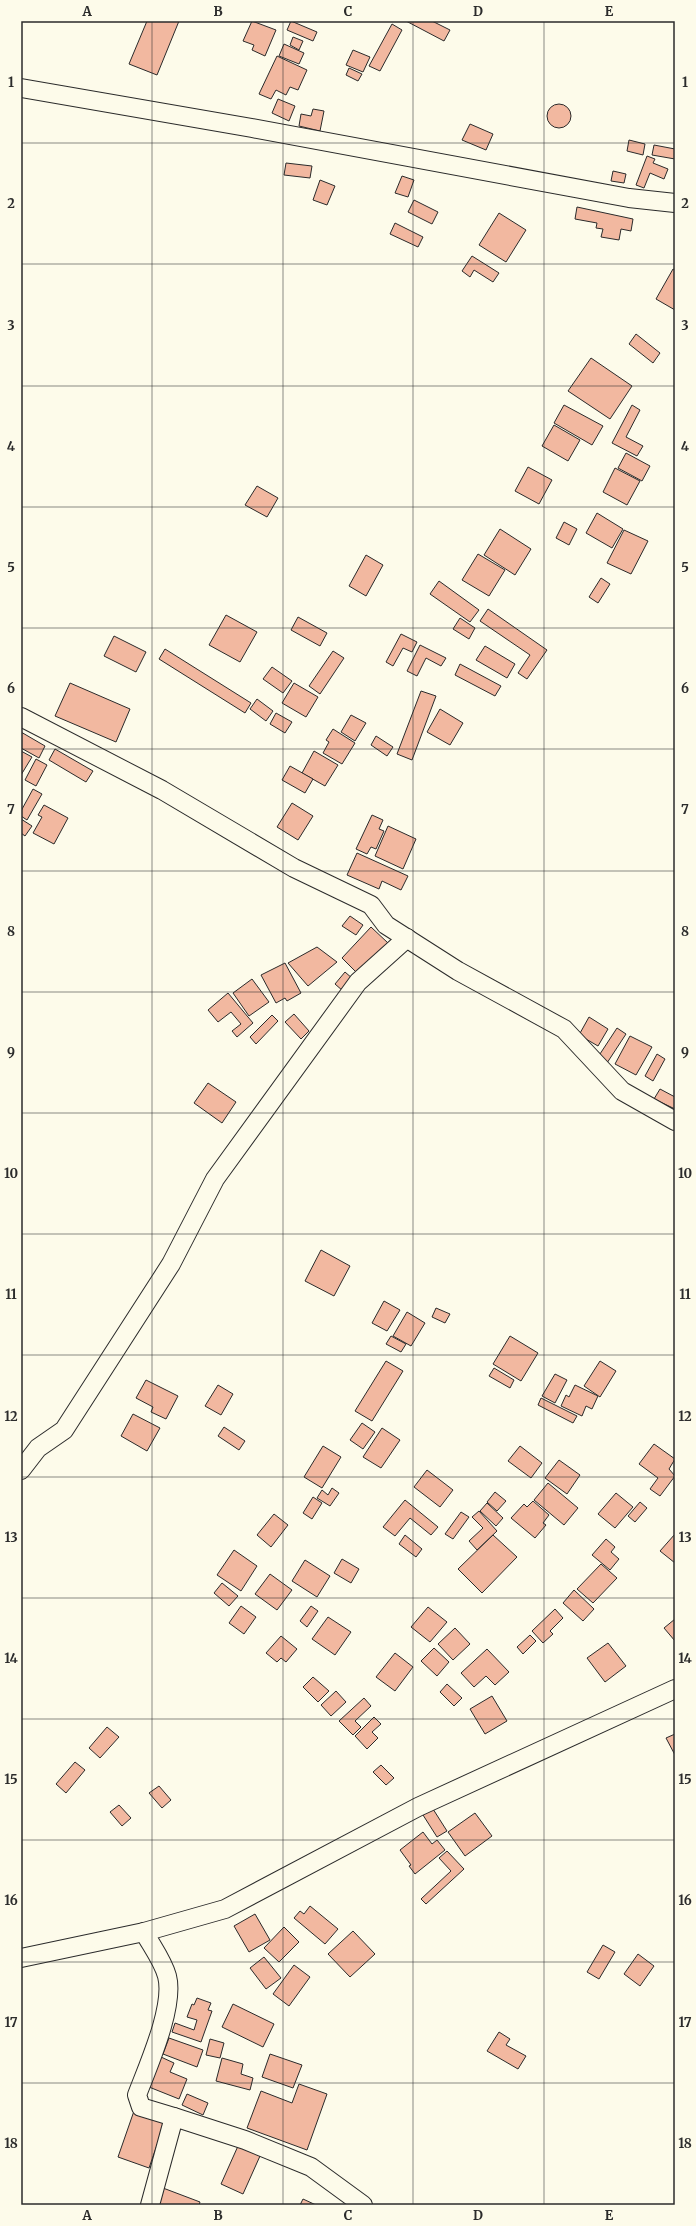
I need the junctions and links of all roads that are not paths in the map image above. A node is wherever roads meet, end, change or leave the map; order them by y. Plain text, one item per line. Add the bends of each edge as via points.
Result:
1 (21, 88) edge
2 (675, 202) edge
3 (21, 717) edge
4 (406, 938) junction
5 (675, 1121) edge
6 (21, 1470) edge
7 (675, 1689) edge
8 (144, 1932) junction
9 (21, 1958) edge
10 (174, 2117) junction
11 (150, 2205) edge
12 (363, 2205) edge

1 - 2 street via 629,198
3 - 4 street via 162,790 294,868 371,905 386,925
4 - 5 street via 458,971 564,1029 622,1091
4 - 6 street via 358,982 298,1064 215,1179 171,1264 64,1430 38,1448
7 - 8 street via 418,1807 225,1909
8 - 9 street
8 - 10 street via 167,1975 168,1988 163,2022 137,2095 138,2102 141,2107
10 - 11 street
10 - 12 street via 245,2140 310,2166

